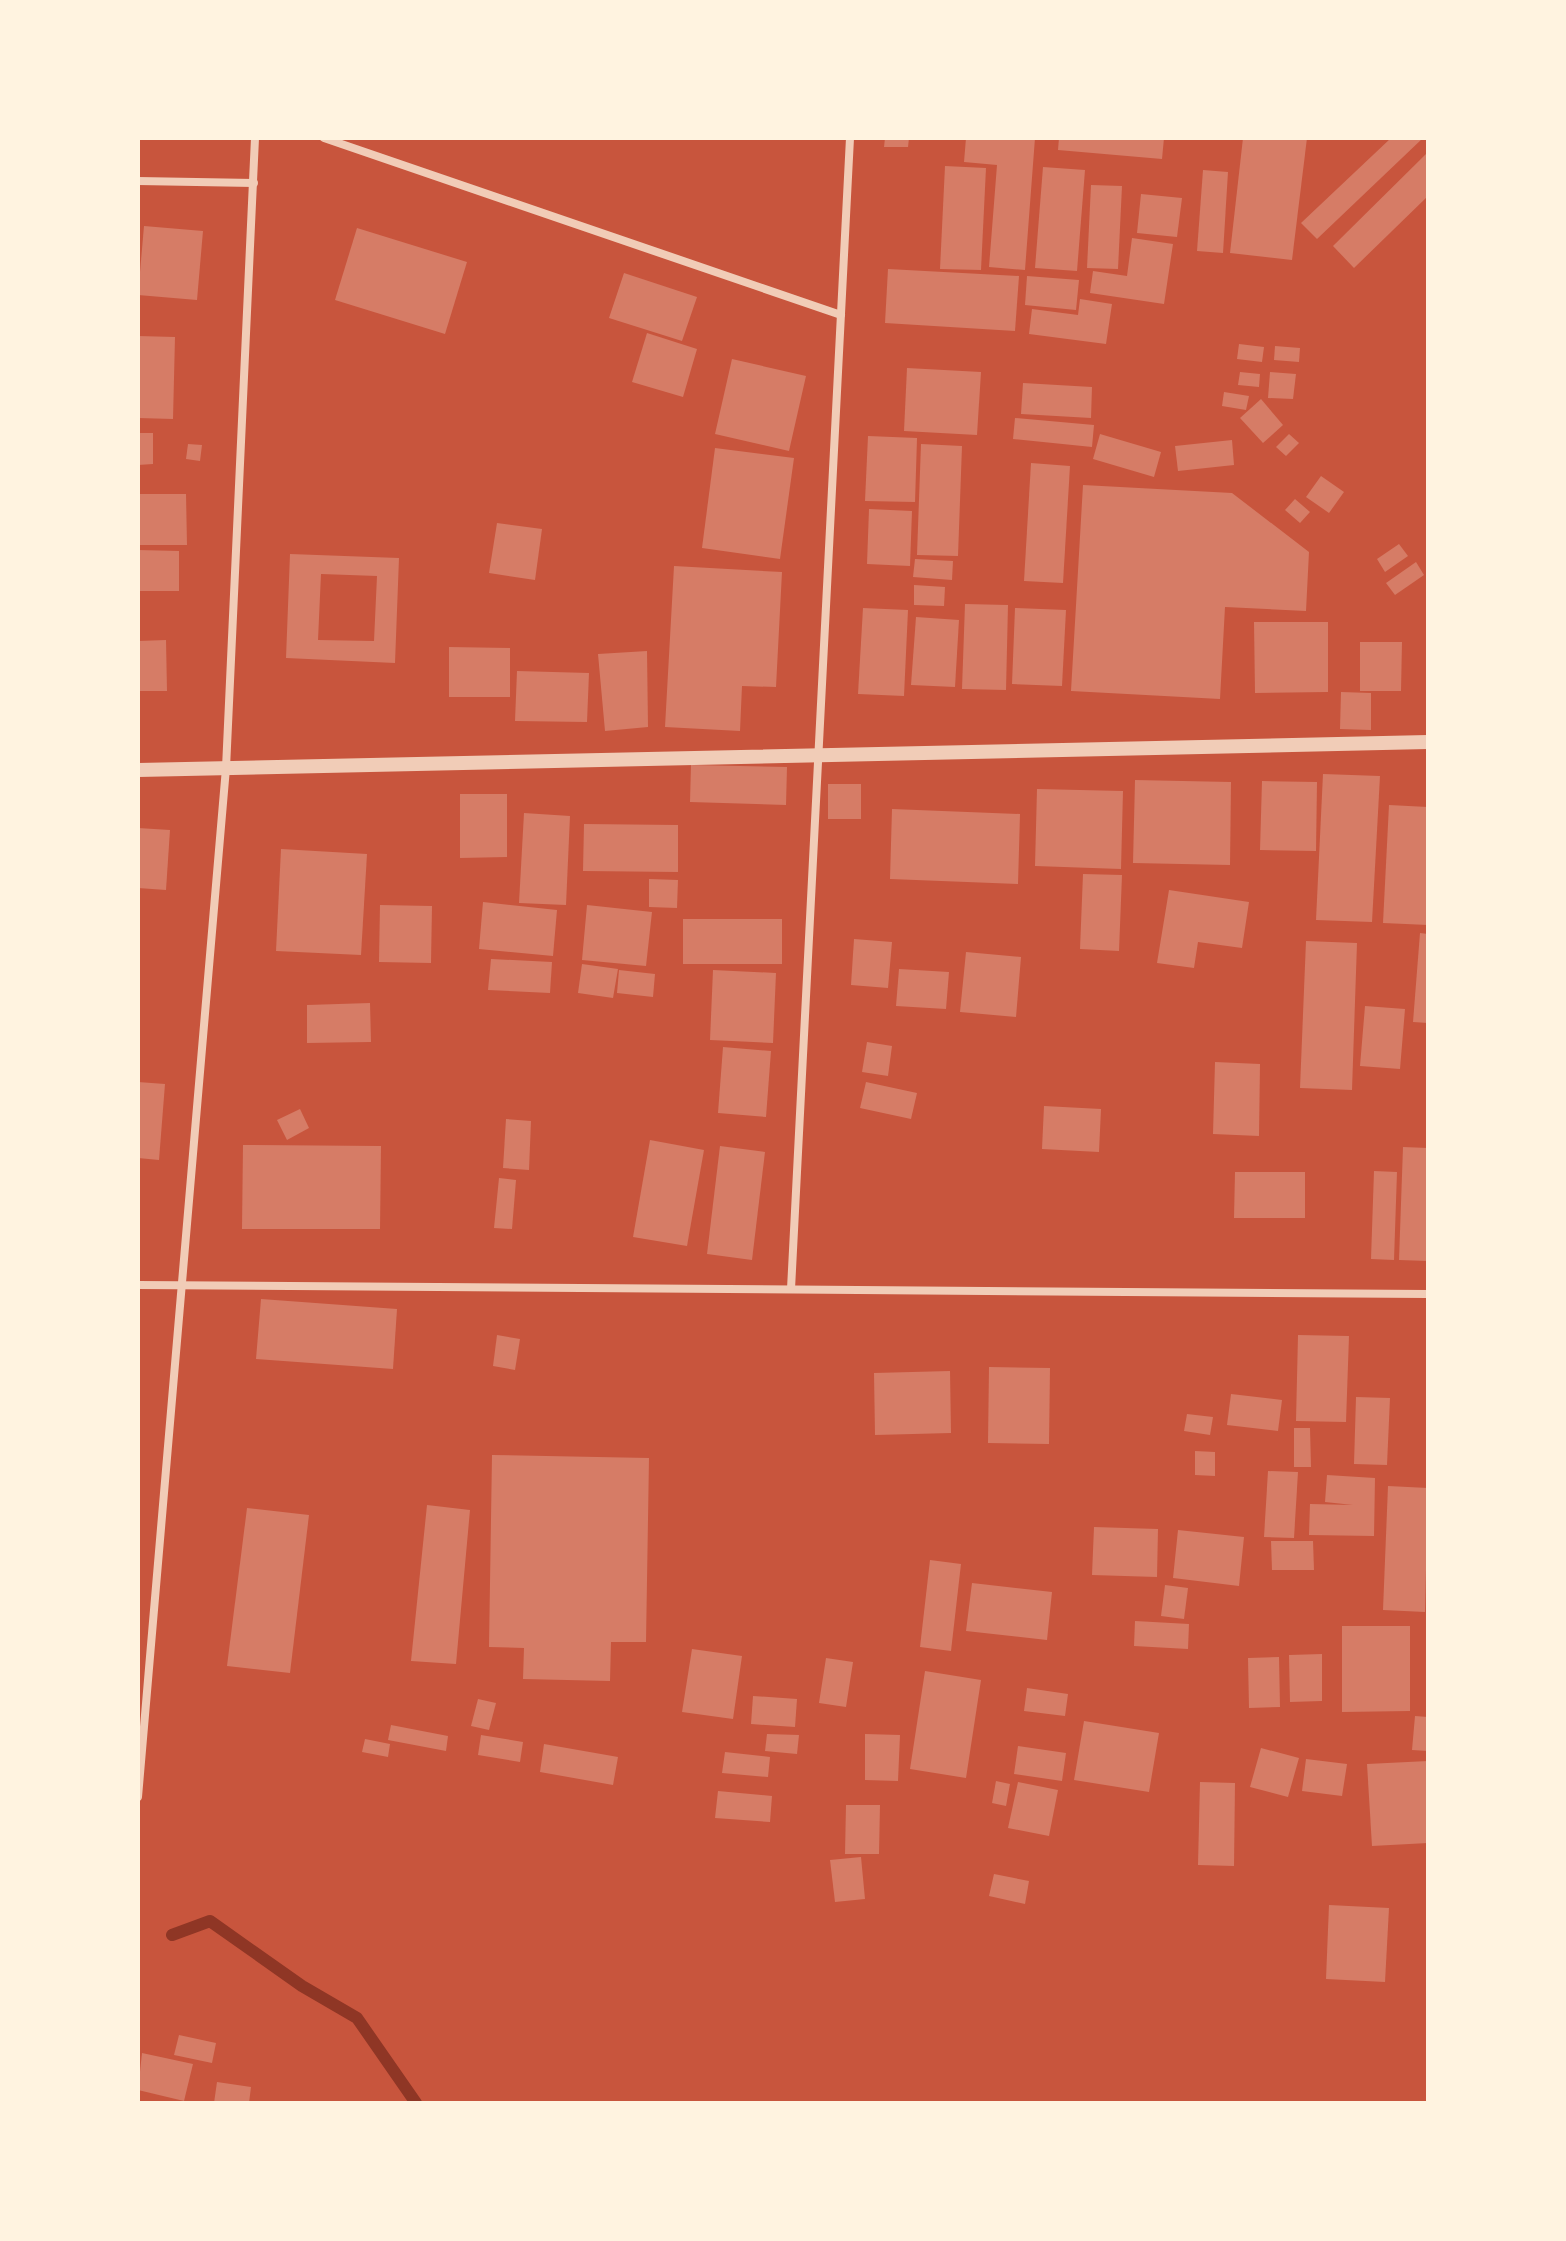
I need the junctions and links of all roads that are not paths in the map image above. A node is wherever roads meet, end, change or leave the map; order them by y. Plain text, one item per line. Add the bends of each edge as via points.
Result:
1 (255, 138) edge
2 (324, 138) edge
3 (850, 138) edge
4 (138, 181) edge
5 (254, 183) junction
6 (841, 315) junction
7 (1428, 742) edge
8 (818, 755) junction
9 (226, 768) junction
10 (138, 770) edge
11 (138, 1285) edge
12 (180, 1285) junction
13 (791, 1289) junction
14 (1428, 1294) edge
15 (138, 1797) edge

1 - 5 street
2 - 6 street
3 - 6 street
4 - 5 street
5 - 9 street
6 - 8 street
7 - 8 street
8 - 9 street
8 - 13 street
9 - 10 street
9 - 12 street
11 - 12 street
12 - 13 street
12 - 15 street
13 - 14 street

